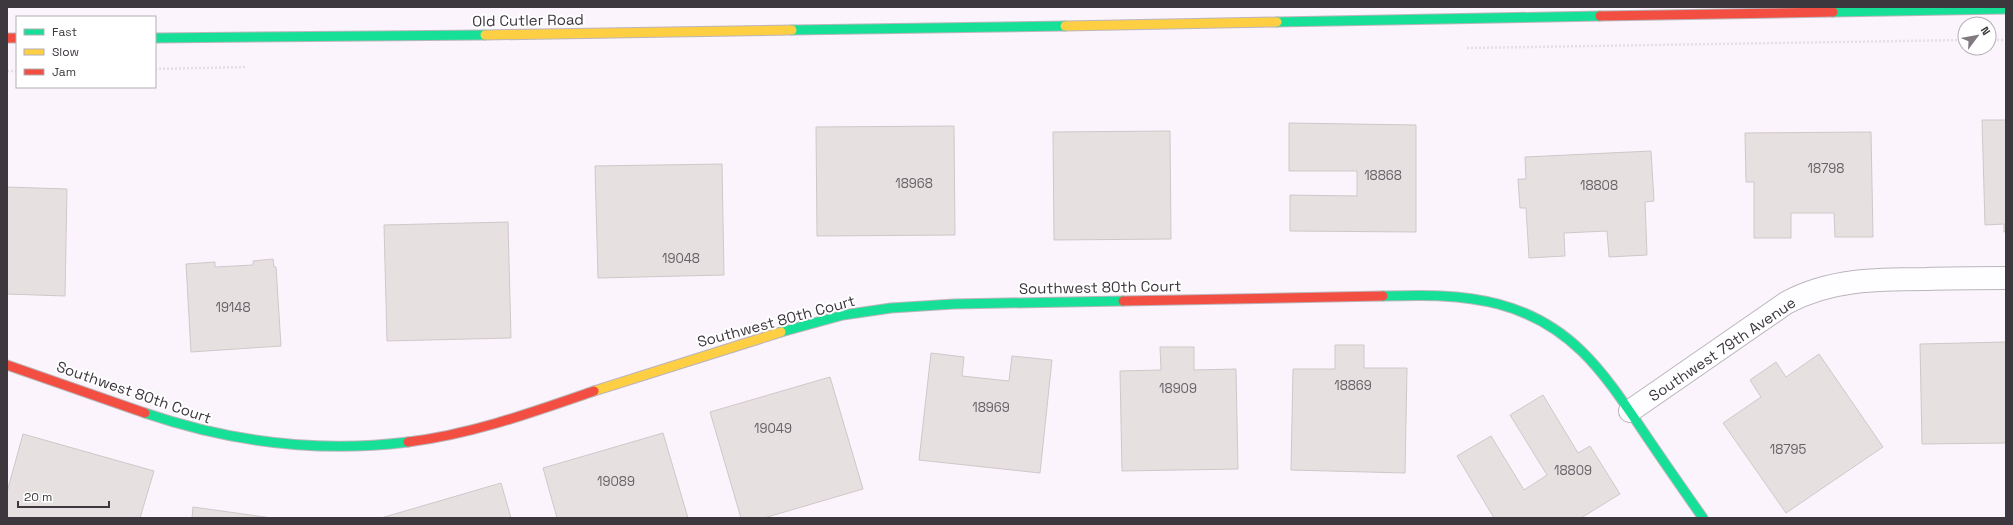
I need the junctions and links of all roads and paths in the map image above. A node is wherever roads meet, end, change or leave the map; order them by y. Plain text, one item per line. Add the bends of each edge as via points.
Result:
1 (2006, 9) edge
2 (1822, 10) edge
3 (156, 38) edge
4 (2006, 278) edge
5 (7, 365) edge
6 (1630, 411) junction
7 (1703, 518) edge

1 - 2 main road, Old Cutler Road
2 - 3 main road, Old Cutler Road via 870,29
4 - 6 street, Southwest 79th Avenue via 1857,280 1811,291 1786,303
5 - 6 main road, Southwest 80th Court via 157,418 222,436 299,446 379,445 434,439 489,426 710,353 812,322 856,312 954,304 1438,296 1465,297 1495,303 1524,312 1549,326 1591,360
6 - 7 main road, Southwest 80th Court

